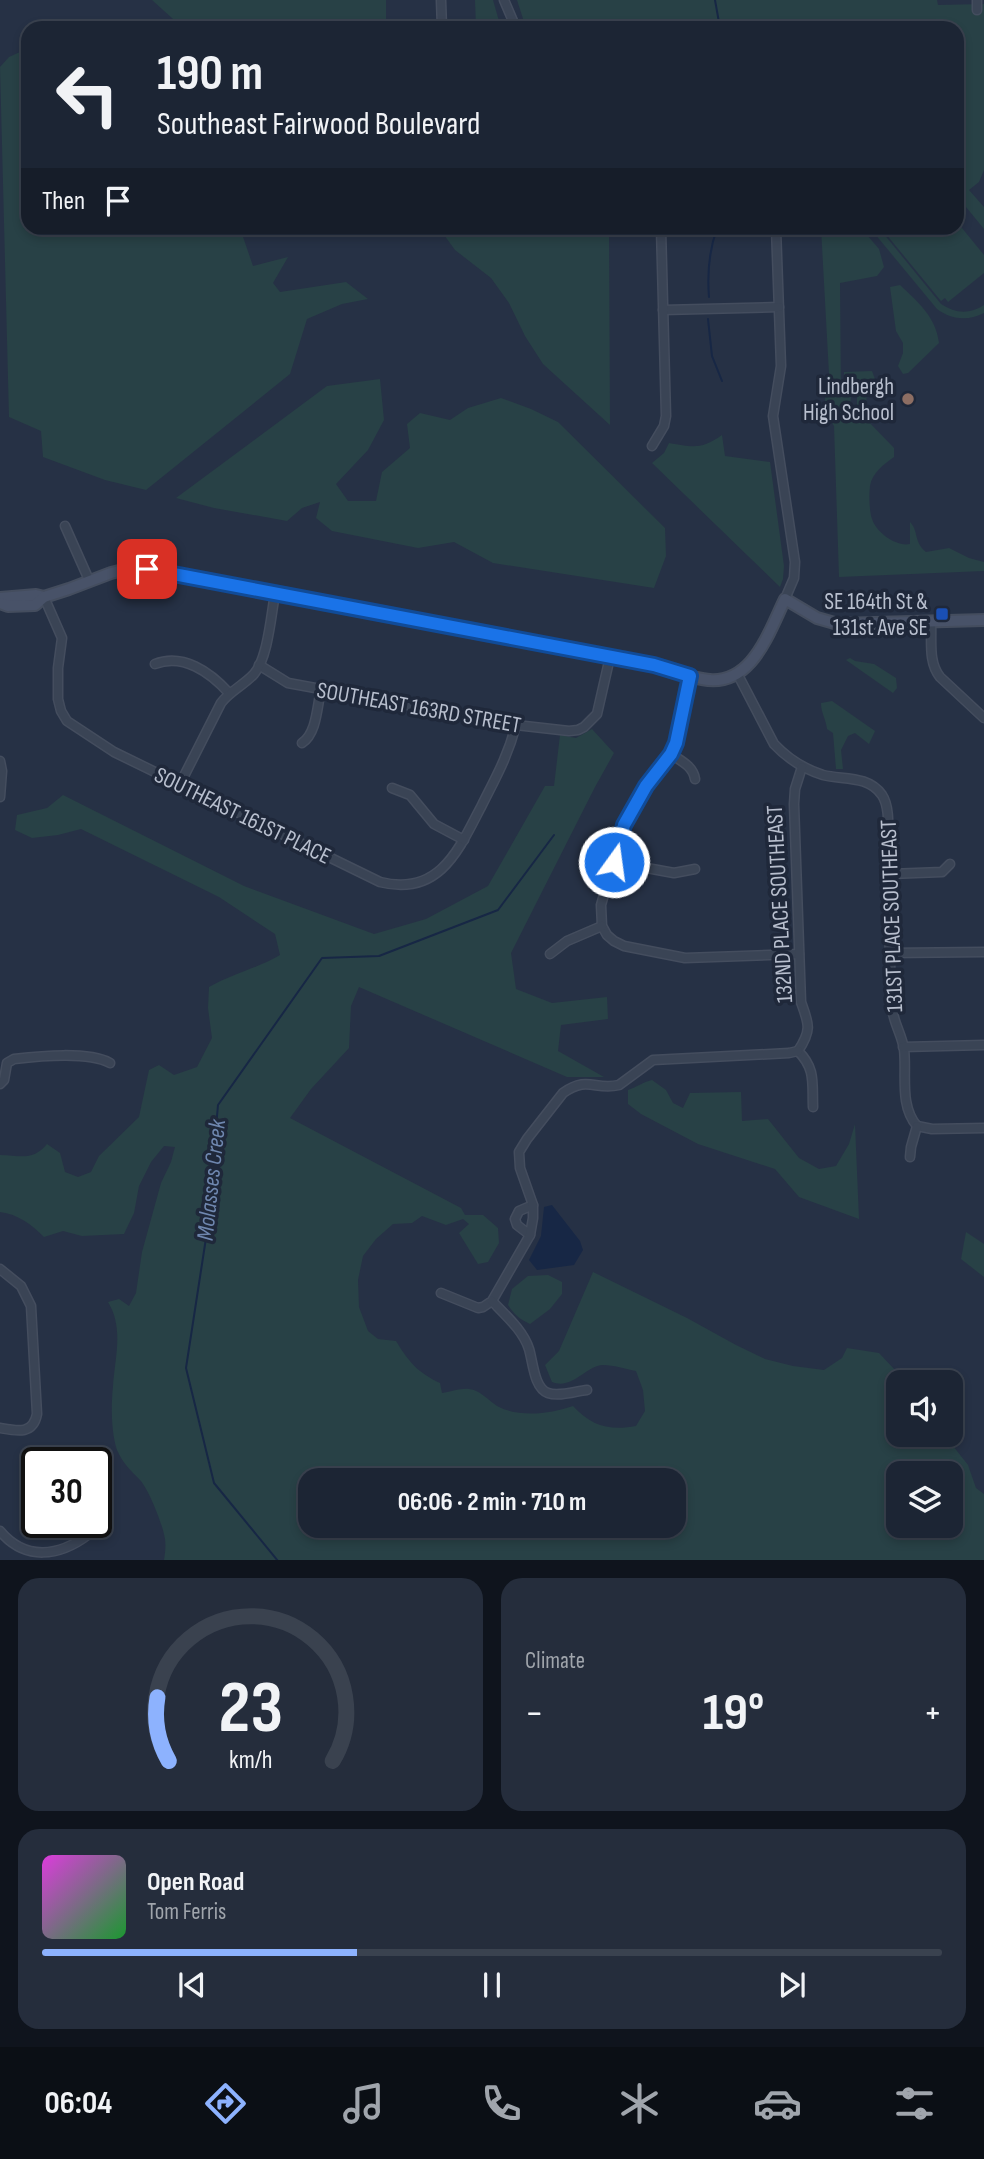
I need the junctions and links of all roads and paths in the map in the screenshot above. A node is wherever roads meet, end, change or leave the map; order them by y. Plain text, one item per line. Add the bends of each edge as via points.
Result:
1 (441, 0) edge
2 (504, 0) edge
3 (976, 0) edge
4 (977, 10) dead end
5 (442, 21) edge
6 (513, 21) edge
7 (661, 235) edge
8 (776, 235) edge
9 (779, 307) junction
10 (663, 310) junction
11 (652, 446) dead end
12 (65, 526) dead end
13 (89, 580) junction
14 (275, 594) junction
15 (44, 597) junction
16 (785, 599) junction
17 (0, 600) edge
18 (984, 620) edge
19 (931, 622) junction
20 (610, 657) junction
21 (155, 664) dead end
22 (259, 665) junction
23 (738, 675) junction
24 (690, 676) junction
25 (321, 690) junction
26 (229, 693) junction
27 (984, 718) edge
28 (516, 725) junction
29 (302, 743) dead end
30 (671, 754) junction
31 (0, 761) edge
32 (802, 767) junction
33 (695, 779) dead end
34 (180, 784) junction
35 (392, 788) dead end
36 (0, 797) edge
37 (464, 840) junction
38 (614, 862) junction
39 (950, 864) dead end
40 (695, 869) dead end
41 (890, 874) junction
42 (602, 926) junction
43 (984, 952) edge
44 (890, 953) junction
45 (550, 954) dead end
46 (799, 954) junction
47 (984, 1045) edge
48 (903, 1047) junction
49 (798, 1051) junction
50 (110, 1063) dead end
51 (0, 1084) edge
52 (813, 1107) dead end
53 (918, 1126) junction
54 (984, 1128) edge
55 (910, 1157) dead end
56 (533, 1205) junction
57 (530, 1235) junction
58 (0, 1269) edge
59 (441, 1293) dead end
60 (492, 1301) junction
61 (587, 1390) dead end
62 (0, 1428) edge
63 (0, 1531) edge
64 (83, 1538) edge

1 - 5 street
2 - 6 street
3 - 4 street
7 - 10 street
8 - 9 street
9 - 10 street
9 - 16 street via 781,366 773,416 795,562
10 - 11 street via 666,416
12 - 13 street
13 - 14 street via 147,569
13 - 15 street
14 - 20 street
14 - 22 street
15 - 17 street via 35,605 8,606
15 - 34 street, SOUTHEAST 161ST PLACE via 62,638 58,699 67,721
16 - 19 street via 817,618 838,624
16 - 23 street via 757,655
18 - 19 street
19 - 27 street via 934,669
20 - 24 street
20 - 28 street, SOUTHEAST 163RD STREET via 597,714 584,727 569,732
21 - 26 street via 173,660 196,666
22 - 25 street, SOUTHEAST 163RD STREET via 288,683
22 - 26 street
23 - 24 street via 711,680
23 - 32 street via 774,744
24 - 30 street
25 - 28 street, SOUTHEAST 163RD STREET
25 - 29 street via 312,730
26 - 34 street
28 - 37 street via 509,752
30 - 33 street via 690,766
30 - 38 street via 624,825
31 - 36 street
32 - 41 street, 131ST PLACE SOUTHEAST via 865,782 883,796
32 - 46 street, 132ND PLACE SOUTHEAST via 794,804
34 - 37 street, SOUTHEAST 161ST PLACE via 380,882 399,885 425,880 451,861
35 - 37 street via 410,795 434,824
38 - 40 street via 674,873
38 - 42 street via 601,905
39 - 41 street via 942,872
41 - 44 street, 131ST PLACE SOUTHEAST
42 - 45 street
42 - 46 street via 614,942 624,946 685,958
43 - 44 street
44 - 48 street, 131ST PLACE SOUTHEAST via 894,1016
46 - 49 street, 132ND PLACE SOUTHEAST via 801,1002 809,1032
47 - 48 street
48 - 53 street, 131ST PLACE SOUTHEAST via 906,1107
49 - 52 street via 812,1068
49 - 56 street via 653,1060 619,1085 586,1083 570,1088 519,1152
50 - 51 street via 82,1055 14,1059 7,1063
53 - 54 street
53 - 55 street
56 - 57 street
56 - 57 street via 519,1211 515,1219
57 - 60 street
58 - 62 street via 21,1286 31,1306 37,1414 30,1429
59 - 60 street via 478,1308
60 - 61 street via 525,1339 545,1392
63 - 64 street via 19,1550 45,1556

